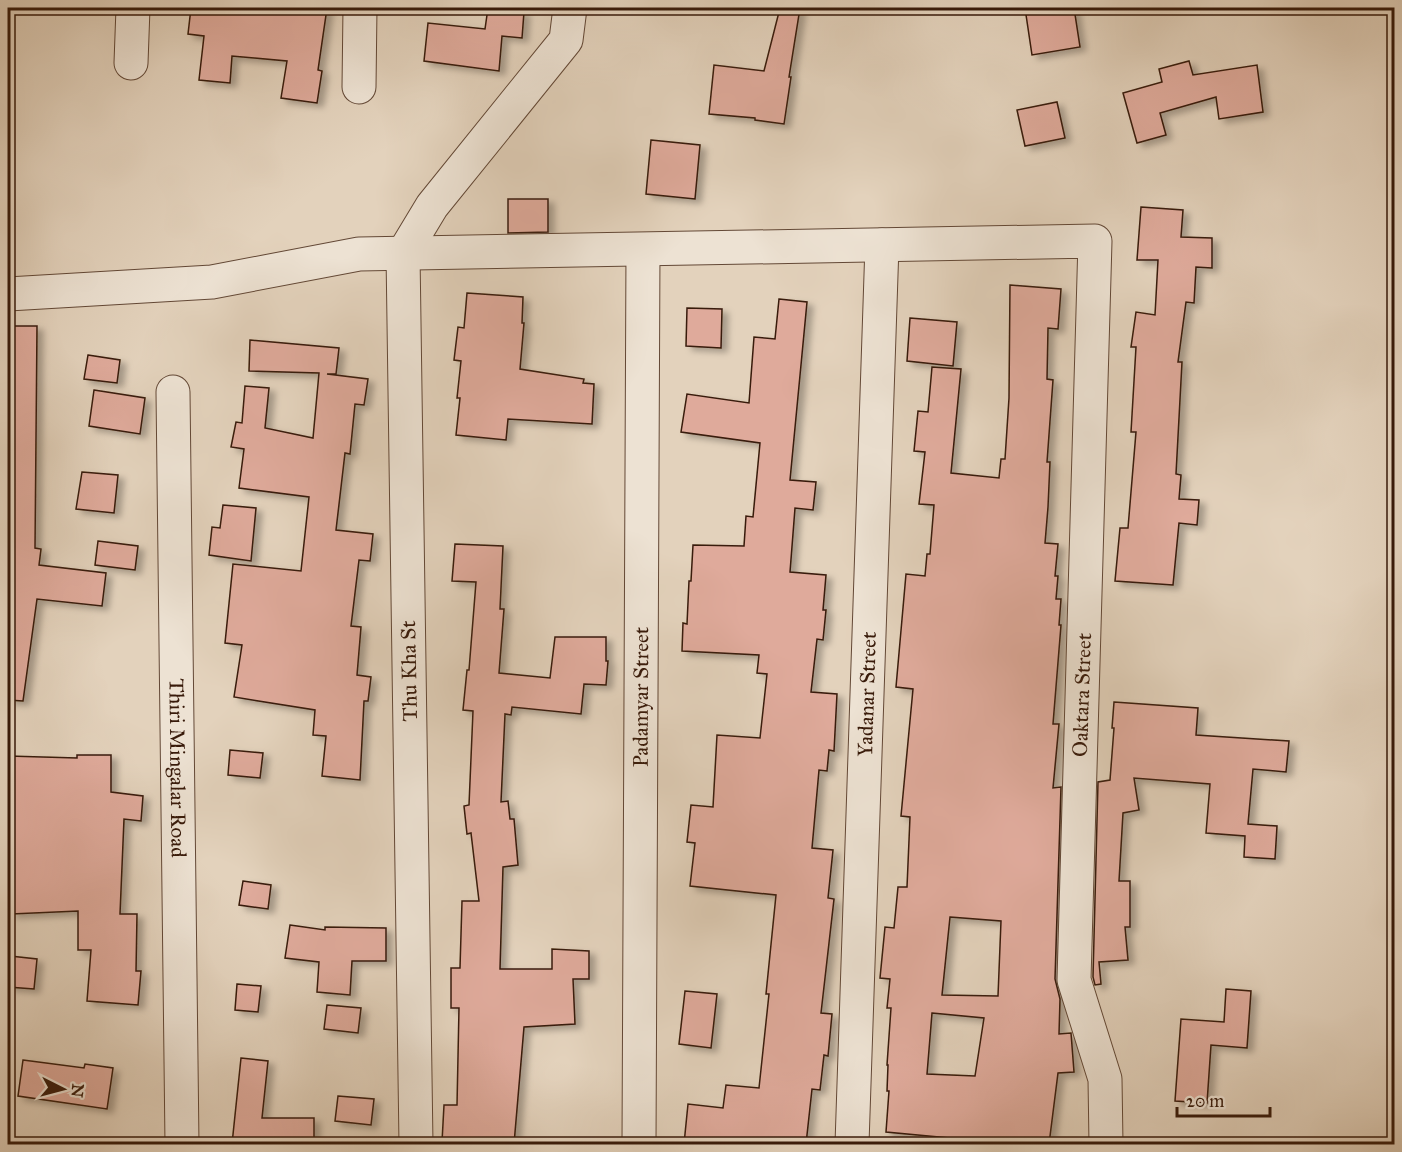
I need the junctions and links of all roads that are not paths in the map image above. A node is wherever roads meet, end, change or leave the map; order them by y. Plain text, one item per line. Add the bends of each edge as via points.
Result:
1 (133, 8) edge
2 (360, 8) edge
3 (570, 8) edge
4 (131, 63) dead end
5 (359, 87) dead end
6 (882, 245) junction
7 (643, 250) junction
8 (402, 254) junction
9 (8, 294) edge
10 (173, 392) dead end
11 (182, 1144) edge
12 (416, 1144) edge
13 (639, 1144) edge
14 (852, 1144) edge
15 (1106, 1144) edge

1 - 4 street
2 - 5 street
3 - 8 street via 566,39 432,206
6 - 7 street
6 - 14 street, Yadanar Street
6 - 15 street, Oaktara Street via 1095,241 1074,980 1105,1079
7 - 8 street
7 - 13 street, Padamyar Street
8 - 9 street via 359,254 212,282
8 - 12 street, Thu Kha St
10 - 11 street, Thiri Mingalar Road

